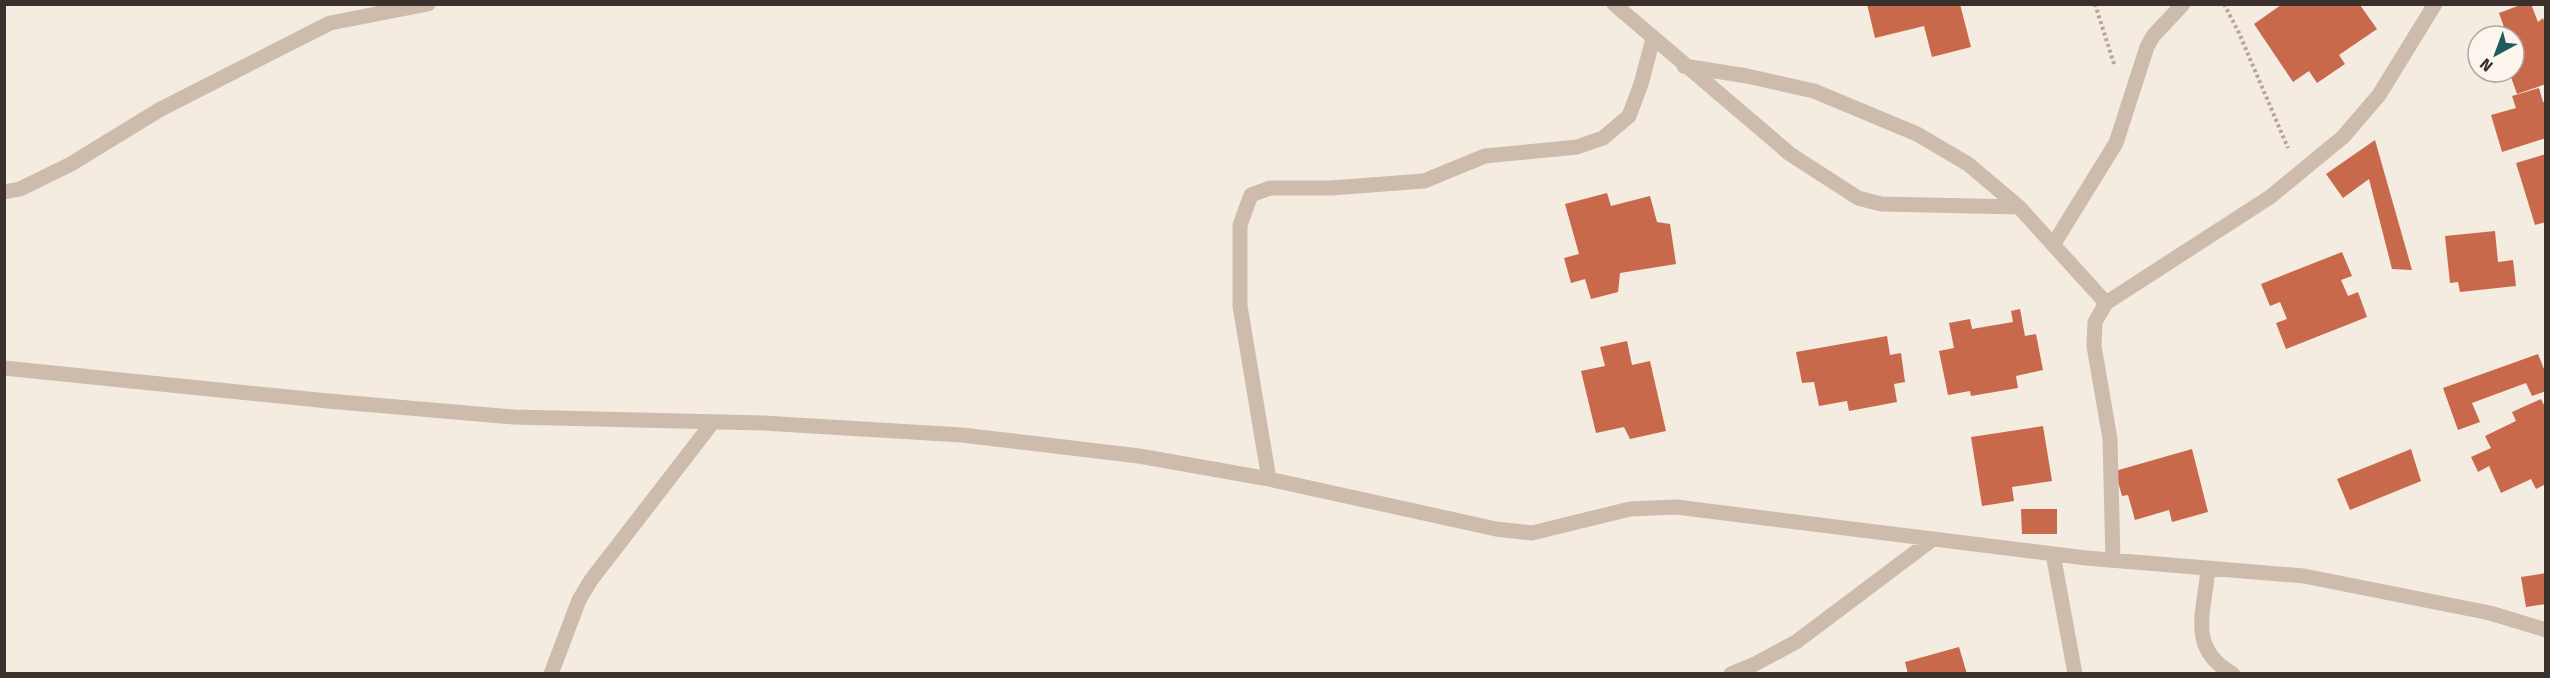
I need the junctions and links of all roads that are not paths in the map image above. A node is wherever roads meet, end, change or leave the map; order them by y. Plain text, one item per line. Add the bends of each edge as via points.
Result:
1 (428, 4) edge
2 (1614, 4) edge
3 (2183, 4) edge
4 (2435, 4) edge
5 (1653, 39) junction
6 (1684, 66) junction
7 (4, 192) edge
8 (2019, 207) junction
9 (2053, 245) junction
10 (2106, 303) junction
11 (4, 368) edge
12 (713, 422) junction
13 (1269, 479) junction
14 (1933, 539) junction
15 (2053, 554) junction
16 (2113, 560) junction
17 (2208, 568) junction
18 (2546, 630) edge
19 (551, 674) edge
20 (1731, 674) edge
21 (2075, 674) edge
22 (2233, 674) edge

1 - 7 street via 330,23 159,110 71,164 20,189
2 - 5 street
3 - 9 street via 2147,47 2116,143
4 - 10 street via 2379,95 2343,137 2270,197
5 - 6 street
5 - 13 street via 1629,116 1603,138 1577,147 1485,156 1424,181 1270,188 1251,195 1240,225 1240,306
6 - 8 street via 1814,91 1917,134 1968,164
6 - 8 street via 1790,154 1858,198 1881,204
8 - 9 street
9 - 10 street
10 - 16 street via 2095,322 2094,346 2110,439
11 - 12 street via 514,417
12 - 13 street via 962,435 1139,456
12 - 19 street via 591,580 579,600
13 - 14 street via 1496,530 1532,533 1630,509 1676,507
14 - 15 street
14 - 20 street via 1796,642
15 - 16 street
15 - 21 street
16 - 17 street
17 - 18 street via 2304,576 2490,613
17 - 22 street via 2200,621 2202,636 2213,660

